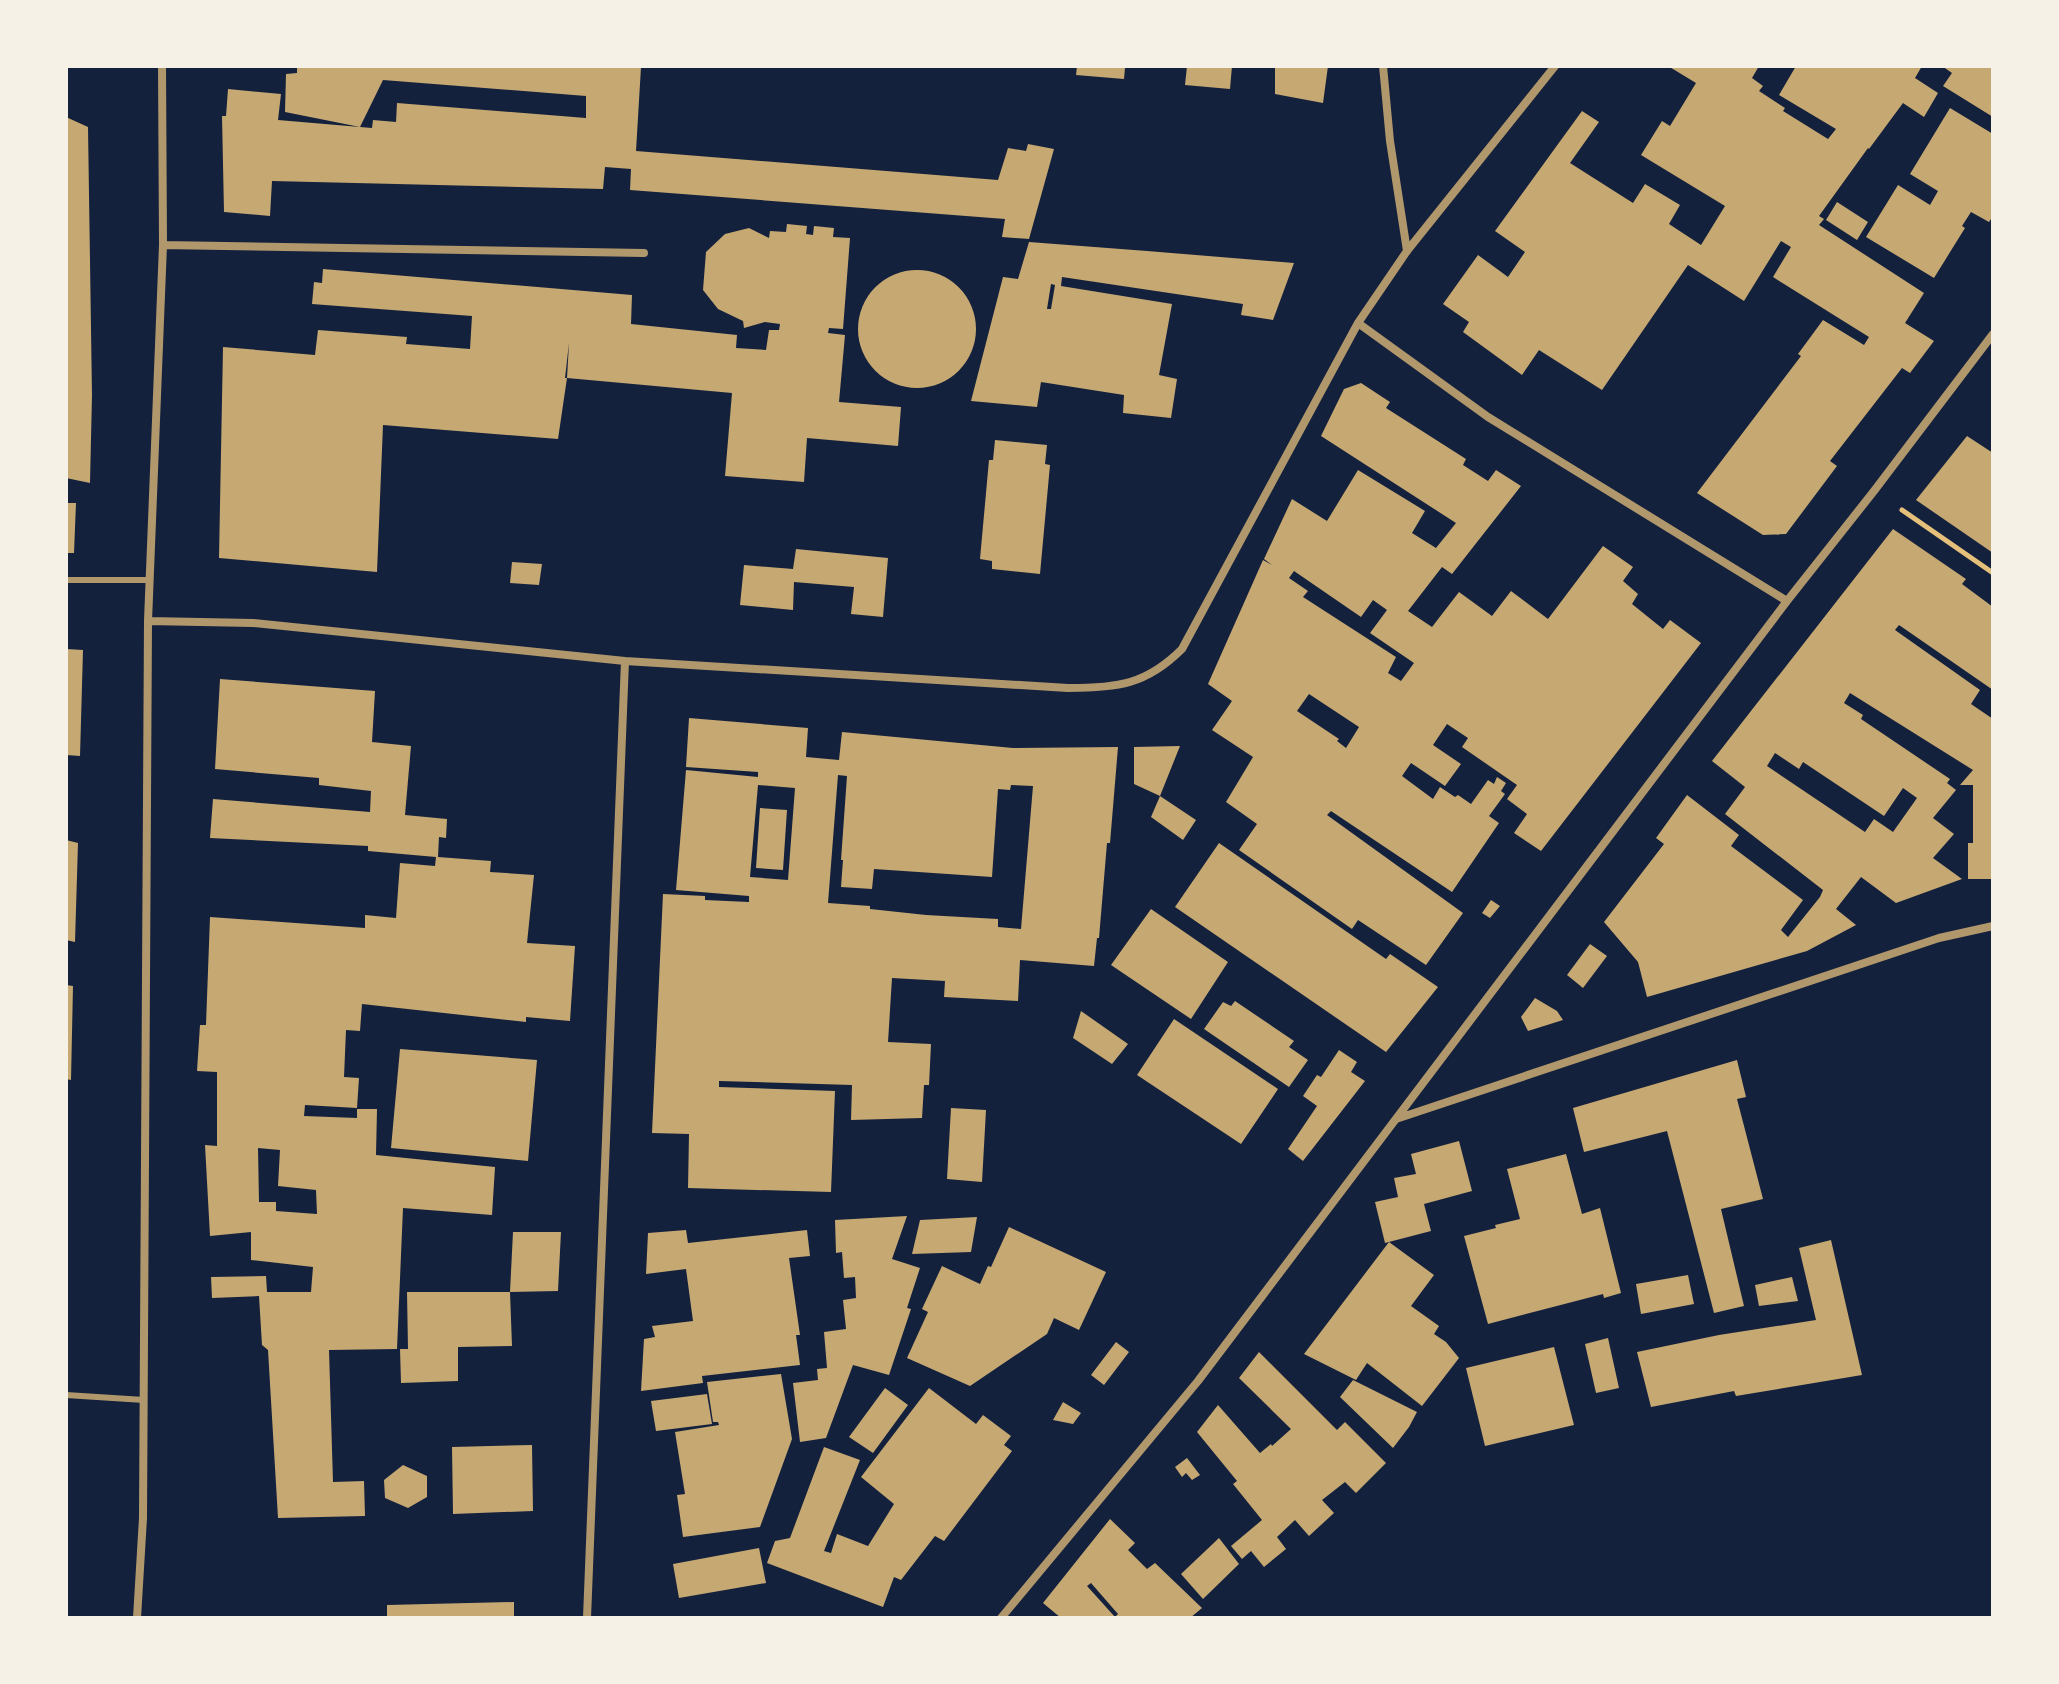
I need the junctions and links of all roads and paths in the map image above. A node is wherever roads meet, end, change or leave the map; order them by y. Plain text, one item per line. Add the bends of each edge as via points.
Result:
1 (162, 66) edge
2 (1383, 66) edge
3 (1555, 66) edge
4 (163, 245) junction
5 (1407, 251) junction
6 (644, 253) dead end
7 (1358, 323) junction
8 (1993, 334) edge
9 (1874, 491) junction
10 (1993, 573) edge
11 (66, 580) edge
12 (150, 580) junction
13 (1787, 601) junction
14 (148, 621) junction
15 (625, 661) junction
16 (1993, 926) edge
17 (1396, 1119) junction
18 (66, 1395) edge
19 (144, 1400) junction
20 (137, 1618) edge
21 (587, 1618) edge
22 (1001, 1618) edge

1 - 4 street
2 - 5 street
3 - 5 street
4 - 6 street
4 - 12 street
5 - 7 street
7 - 13 street via 1488,417
7 - 15 street via 1182,649 1147,677 1107,688 1068,688
8 - 9 street
9 - 10 path
9 - 13 street
11 - 12 lane
12 - 14 street
13 - 17 street
14 - 15 street via 253,623
14 - 19 street
15 - 21 street
16 - 17 street via 1939,938
17 - 22 street via 1198,1381
18 - 19 lane
19 - 20 street

